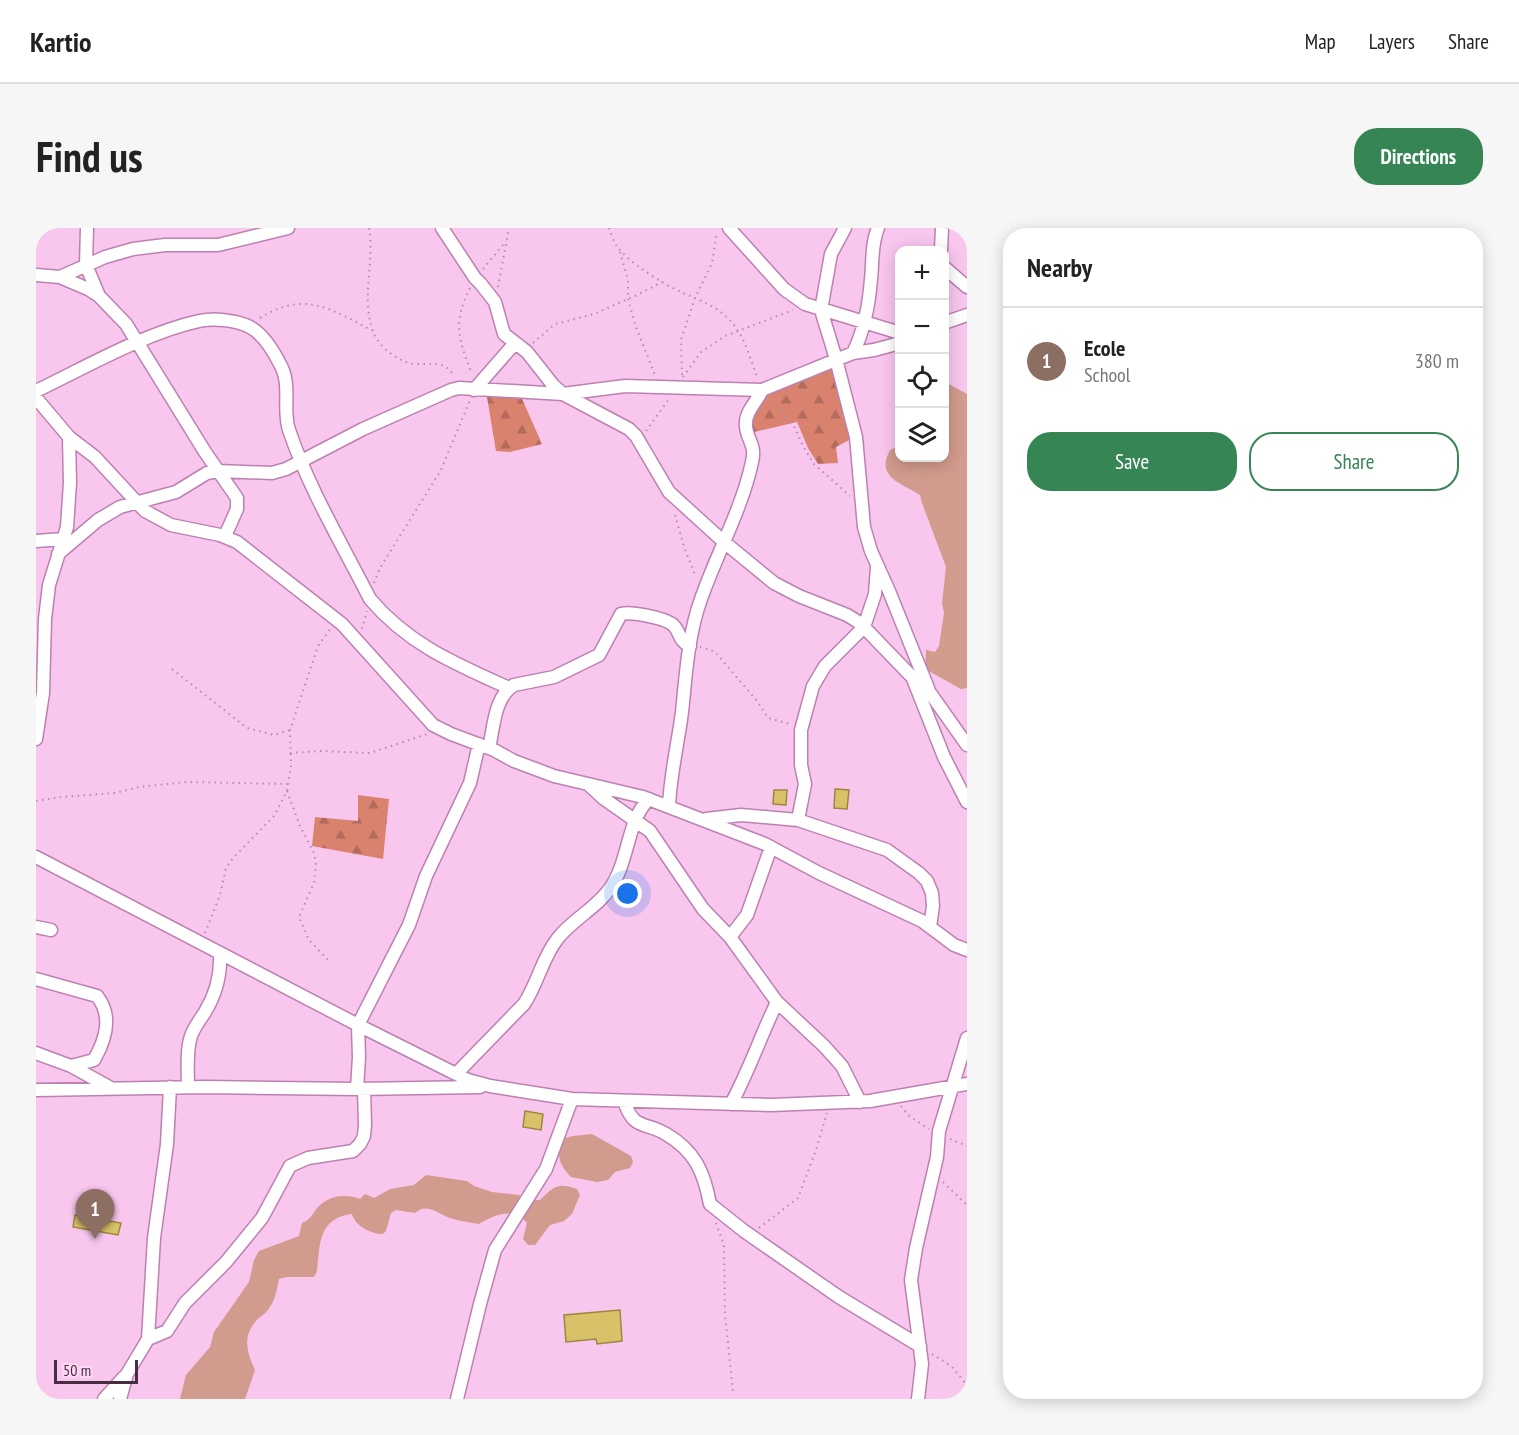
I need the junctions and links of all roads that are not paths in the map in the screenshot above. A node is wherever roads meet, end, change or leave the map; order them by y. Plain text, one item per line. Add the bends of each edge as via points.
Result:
1 (87, 228) edge
2 (288, 228) edge
3 (442, 228) edge
4 (729, 228) edge
5 (845, 228) edge
6 (878, 228) edge
7 (942, 228) edge
8 (941, 246) edge
9 (86, 265) junction
10 (949, 271) edge
11 (36, 275) edge
12 (60, 277) junction
13 (967, 287) edge
14 (99, 296) junction
15 (821, 310) junction
16 (967, 315) edge
17 (949, 322) edge
18 (865, 323) junction
19 (895, 332) edge
20 (137, 342) junction
21 (895, 344) edge
22 (519, 346) junction
23 (853, 352) junction
24 (836, 360) junction
25 (475, 388) junction
26 (762, 390) junction
27 (36, 391) edge
28 (563, 394) junction
29 (36, 398) edge
30 (69, 437) junction
31 (301, 460) junction
32 (218, 471) junction
33 (135, 502) junction
34 (225, 536) junction
35 (63, 539) junction
36 (36, 541) edge
37 (724, 542) junction
38 (58, 554) junction
39 (878, 566) junction
40 (864, 627) junction
41 (41, 638) edge
42 (690, 646) junction
43 (913, 678) junction
44 (509, 688) junction
45 (928, 690) junction
46 (36, 739) edge
47 (967, 745) edge
48 (484, 746) junction
49 (589, 785) junction
50 (649, 799) junction
51 (967, 802) edge
52 (669, 807) junction
53 (702, 819) junction
54 (635, 820) junction
55 (798, 820) junction
56 (771, 848) junction
57 (36, 857) edge
58 (36, 927) edge
59 (930, 927) junction
60 (51, 930) dead end
61 (730, 938) junction
62 (967, 950) edge
63 (220, 954) junction
64 (36, 979) edge
65 (777, 1002) junction
66 (358, 1025) junction
67 (967, 1038) edge
68 (36, 1053) edge
69 (71, 1066) junction
70 (456, 1074) junction
71 (967, 1084) edge
72 (490, 1086) junction
73 (170, 1087) junction
74 (188, 1087) junction
75 (951, 1087) junction
76 (112, 1088) junction
77 (360, 1089) junction
78 (36, 1090) edge
79 (572, 1099) junction
80 (624, 1101) junction
81 (860, 1102) junction
82 (731, 1104) junction
83 (148, 1339) junction
84 (920, 1346) junction
85 (127, 1374) junction
86 (104, 1399) edge
87 (120, 1399) edge
88 (457, 1399) edge
89 (918, 1399) edge

1 - 9 street
2 - 9 street via 218,245 133,249
3 - 22 street via 495,302 501,330
4 - 15 street via 784,289
5 - 15 street via 831,254
6 - 18 street
7 - 8 street
9 - 12 street
9 - 14 street
10 - 13 street
11 - 12 street
12 - 14 street
14 - 20 street
15 - 18 street
15 - 24 street
16 - 17 street
18 - 19 street
18 - 23 street
20 - 27 street
20 - 31 street via 198,321 220,320 247,326 263,337 281,364 287,384 287,422
20 - 32 street
21 - 23 street
22 - 25 street
22 - 28 street
23 - 24 street
24 - 26 street
24 - 39 street via 856,437 864,527
25 - 28 street
25 - 31 street via 451,390
26 - 28 street via 625,386
26 - 37 street via 746,422 754,446 753,460
28 - 37 street via 629,429 669,492
29 - 30 street
30 - 33 street via 94,457
30 - 35 street via 70,483
31 - 32 street via 272,473
31 - 44 street via 370,599 421,645
32 - 33 street via 202,475 176,492
32 - 34 street via 237,498 237,509
33 - 34 street via 161,522
33 - 38 street via 98,520
34 - 48 street via 247,548 336,621 441,730
35 - 36 street
35 - 38 street
37 - 40 street via 774,583 847,615
37 - 42 street via 700,601
38 - 41 street
39 - 40 street via 875,594
39 - 45 street
40 - 43 street
40 - 55 street via 818,675 813,686 802,726 800,751 805,784
41 - 46 street via 43,693
42 - 44 street via 682,641 673,625 627,612 618,618 604,649 592,660 554,677
42 - 52 street
43 - 45 street
43 - 51 street via 944,757
44 - 48 street via 499,703
45 - 47 street
48 - 49 street via 554,776
48 - 66 street via 426,876 409,925
49 - 50 street
49 - 54 street
50 - 52 street
50 - 54 street
52 - 53 street
53 - 55 street via 741,815
53 - 56 street
54 - 61 street via 650,831 703,909
54 - 70 street via 628,850 611,889 558,938 524,1004
55 - 59 street via 887,850 919,873 932,893
56 - 59 street
56 - 61 street via 747,915
57 - 63 street
58 - 60 street
59 - 62 street
61 - 65 street
63 - 66 street
63 - 74 street via 214,992 189,1044
64 - 69 street via 97,996 103,1004 107,1022 104,1043 94,1060
65 - 81 street via 842,1066
65 - 82 street
66 - 70 street
66 - 77 street
67 - 75 street
68 - 69 street
69 - 76 street
70 - 72 street
71 - 75 street
72 - 77 street
72 - 79 street
73 - 74 street
73 - 76 street
73 - 83 street
74 - 77 street
75 - 81 street
75 - 84 street via 911,1280
76 - 78 street
77 - 83 street via 365,1125 360,1144 352,1151 308,1158 290,1166 262,1218 226,1262 185,1304 166,1331
79 - 80 street
79 - 88 street via 546,1168 495,1250
80 - 82 street
80 - 84 street via 629,1117 666,1133 691,1152 705,1179 710,1204 839,1298
81 - 82 street
83 - 85 street
84 - 89 street
85 - 86 street
85 - 87 street

